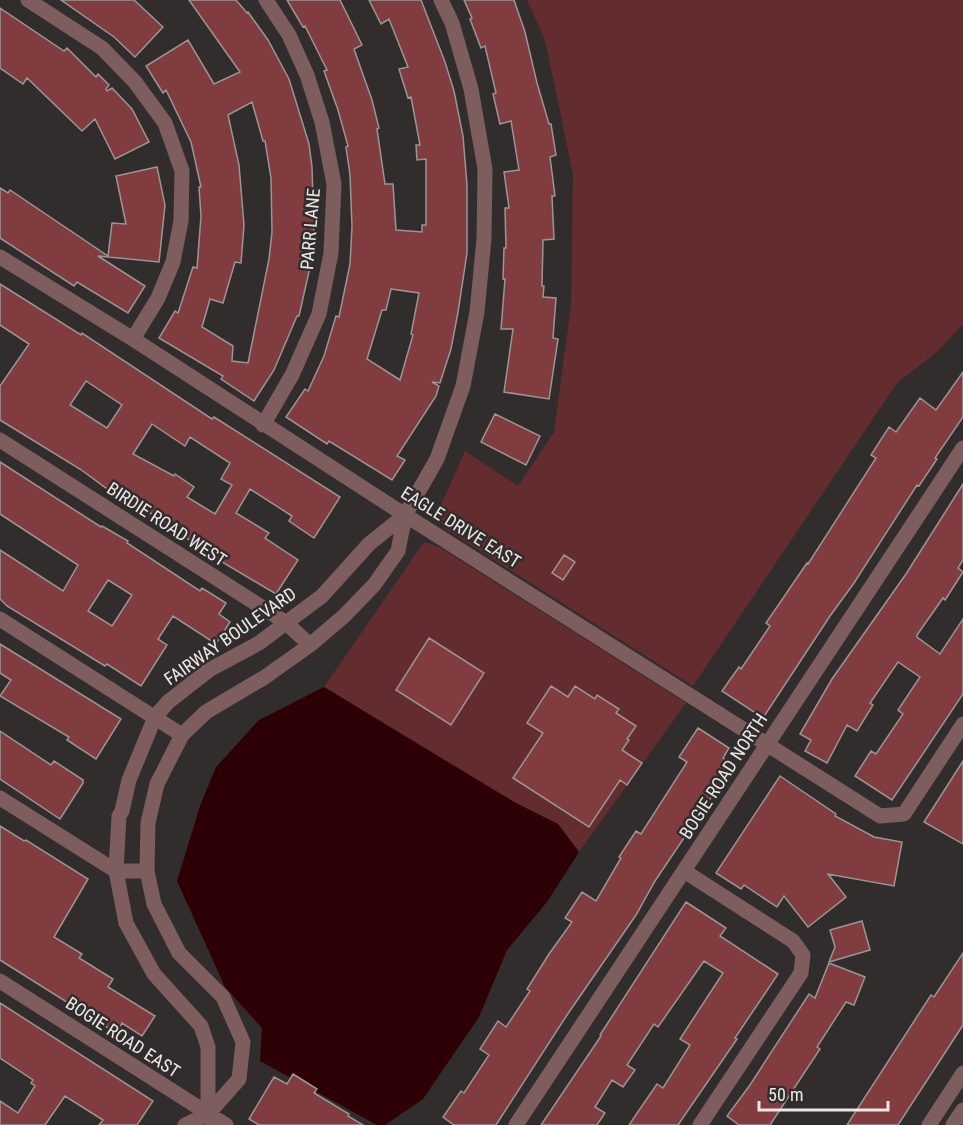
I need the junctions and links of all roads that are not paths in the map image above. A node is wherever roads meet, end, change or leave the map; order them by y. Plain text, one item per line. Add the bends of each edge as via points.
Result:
1 (28, 0) edge
2 (266, 0) edge
3 (441, 0) edge
4 (0, 257) edge
5 (133, 339) junction
6 (264, 425) junction
7 (0, 440) edge
8 (963, 448) edge
9 (405, 515) junction
10 (0, 619) edge
11 (285, 622) junction
12 (310, 645) junction
13 (155, 717) junction
14 (963, 724) edge
15 (182, 735) junction
16 (767, 743) junction
17 (0, 798) edge
18 (116, 871) junction
19 (147, 871) junction
20 (684, 871) junction
21 (0, 981) edge
22 (963, 1073) edge
23 (963, 1110) edge
24 (208, 1120) edge
25 (185, 1125) edge
26 (226, 1125) edge
27 (516, 1125) edge
28 (700, 1125) edge
29 (929, 1125) edge
30 (953, 1125) edge

1 - 5 street via 102,48 135,82 165,123 182,171 181,221 173,262 158,298
2 - 6 street, PARR LANE via 289,35 307,75 322,122 334,184 331,253 319,314
3 - 9 street, FAIRWAY BOULEVARD via 452,23 471,89 485,169 484,239 464,386 437,459
4 - 5 street, EAGLE DRIVE EAST
5 - 6 street, EAGLE DRIVE EAST
6 - 9 street, EAGLE DRIVE EAST
7 - 11 street, BIRDIE ROAD WEST
8 - 16 street, BOGIE ROAD NORTH
9 - 11 street, FAIRWAY BOULEVARD via 369,544 322,596
9 - 12 street, FAIRWAY BOULEVARD via 398,551 374,585
9 - 16 street, EAGLE DRIVE EAST
10 - 13 street
11 - 12 street, BIRDIE ROAD WEST
11 - 13 street, FAIRWAY BOULEVARD via 259,643 209,670
12 - 15 street, FAIRWAY BOULEVARD via 206,712
13 - 15 street
13 - 18 street, FAIRWAY BOULEVARD via 119,816
14 - 16 street, EAGLE DRIVE EAST via 904,814 880,816
15 - 19 street, FAIRWAY BOULEVARD via 157,784 148,823
16 - 20 street, BOGIE ROAD NORTH
17 - 18 street
18 - 19 street
18 - 24 street, FAIRWAY BOULEVARD via 126,923 154,974 201,1026 208,1047
19 - 24 street, FAIRWAY BOULEVARD via 154,904 179,952 223,997 243,1042 239,1079
20 - 27 street, BOGIE ROAD NORTH
20 - 28 street via 793,941 803,955 801,973
21 - 24 street, BOGIE ROAD EAST
22 - 29 street
23 - 30 street
24 - 25 street, FAIRWAY BOULEVARD
24 - 26 street, BOGIE ROAD EAST

